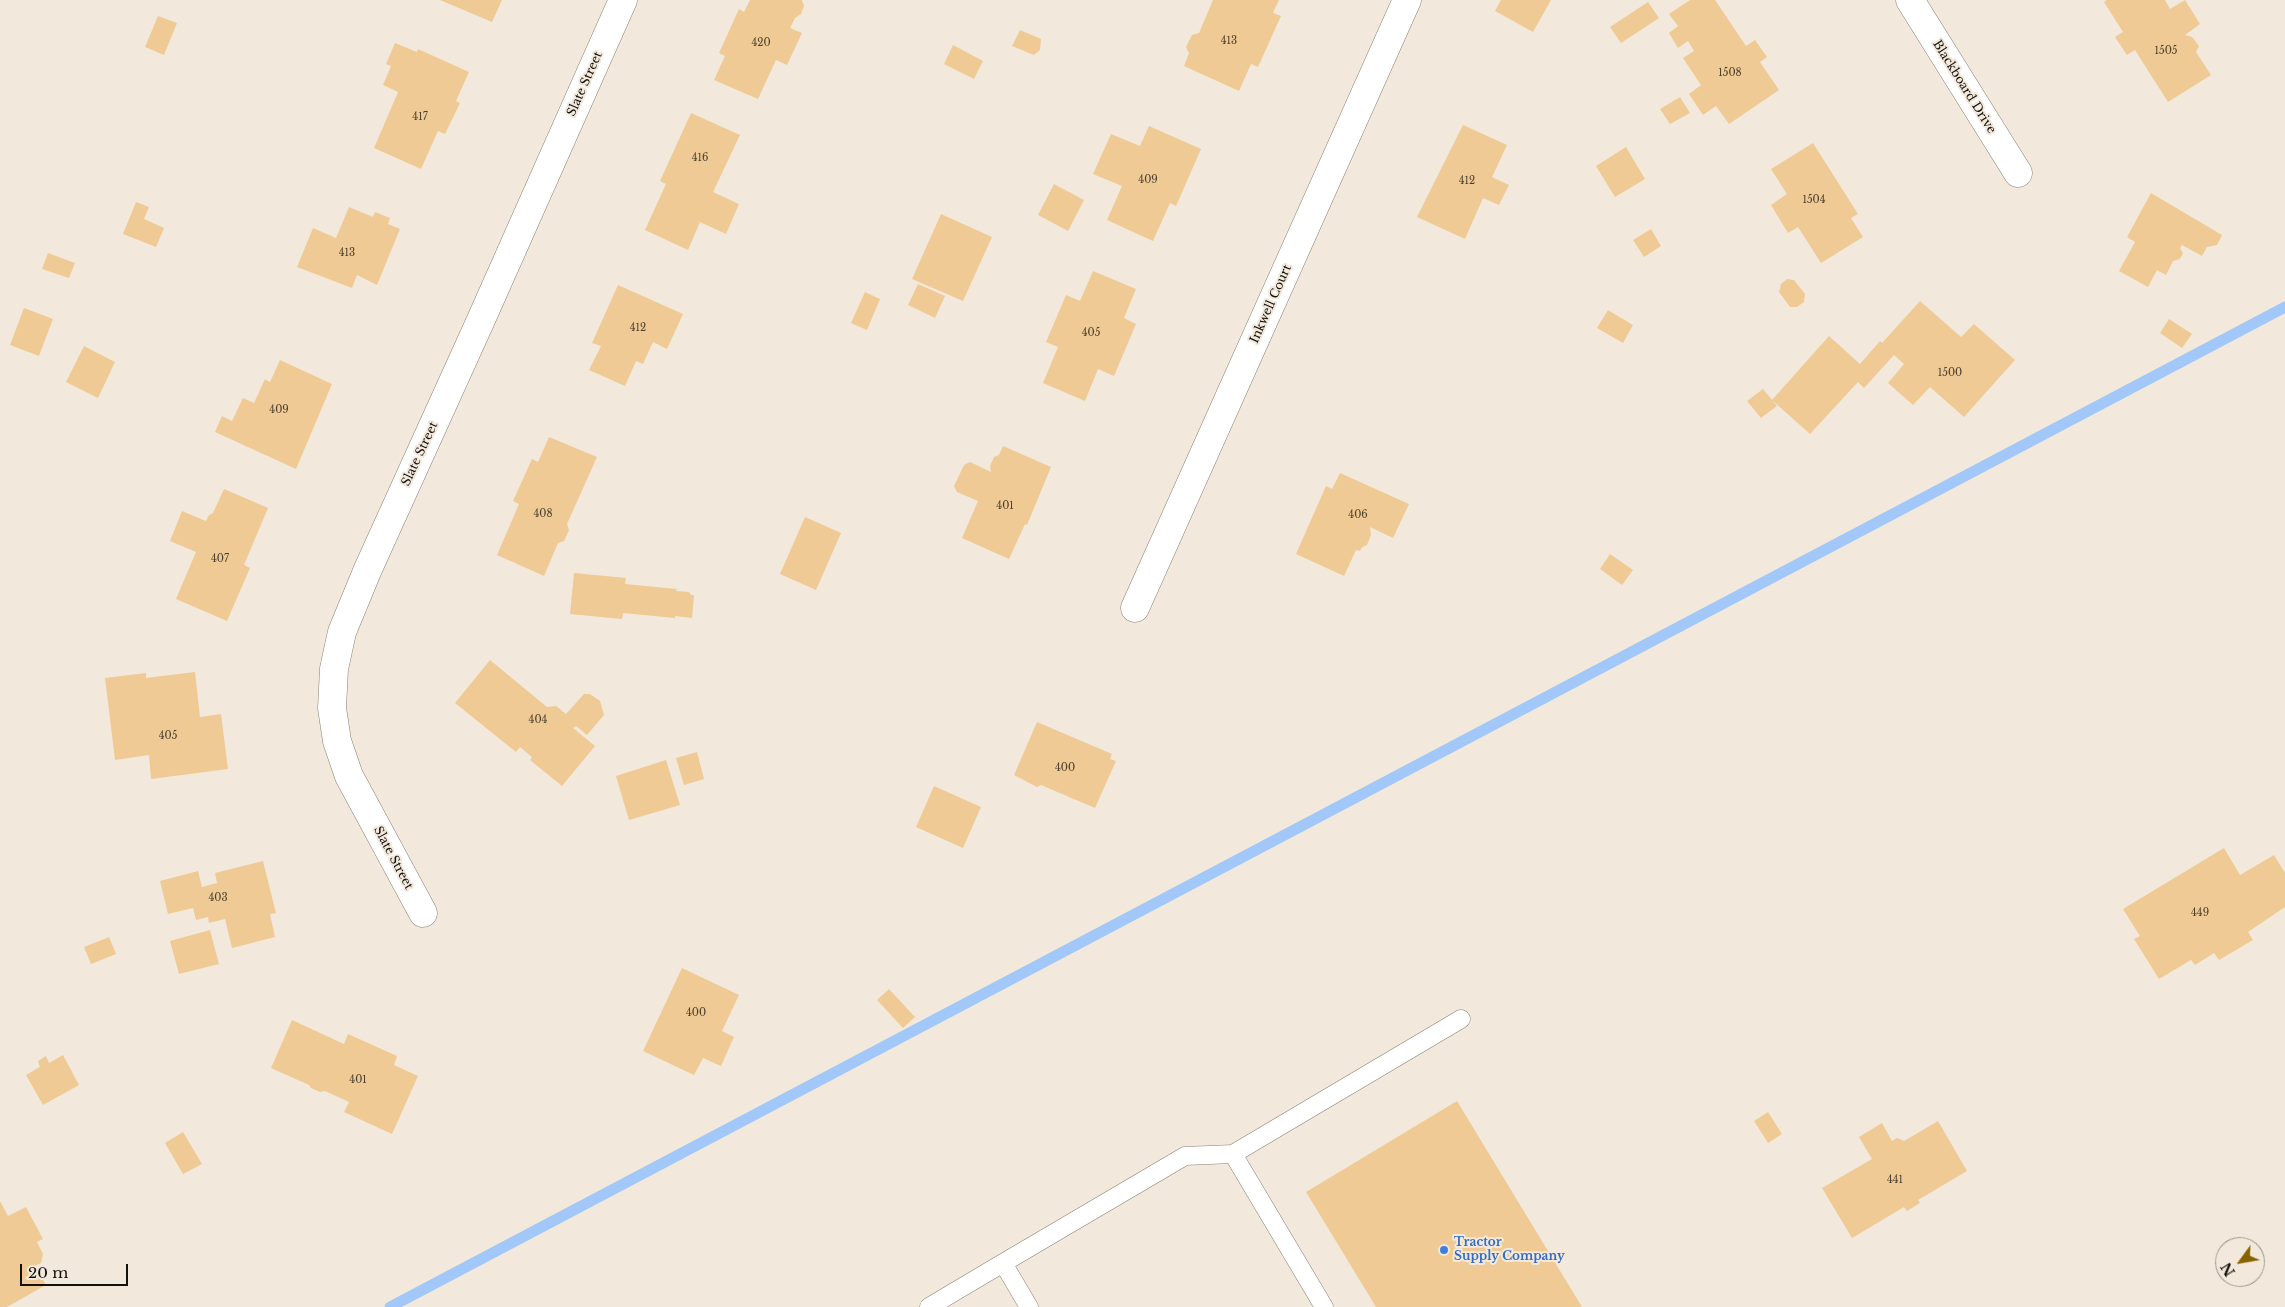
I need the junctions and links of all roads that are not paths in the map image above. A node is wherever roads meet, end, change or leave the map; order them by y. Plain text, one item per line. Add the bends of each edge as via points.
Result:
1 (623, 0) edge
2 (1407, 0) edge
3 (1910, 0) edge
4 (2018, 173) dead end
5 (1135, 608) dead end
6 (422, 913) dead end
7 (1461, 1019) dead end
8 (1233, 1154) junction
9 (1003, 1264) junction
10 (929, 1307) edge
11 (1029, 1307) edge
12 (1324, 1307) edge

1 - 6 street, Slate Street via 342,632 334,669 332,708 338,741 349,776
2 - 5 street, Inkwell Court
3 - 4 street, Blackboard Drive
7 - 8 lane
8 - 9 lane via 1185,1156
8 - 12 lane
9 - 10 lane
9 - 11 lane

